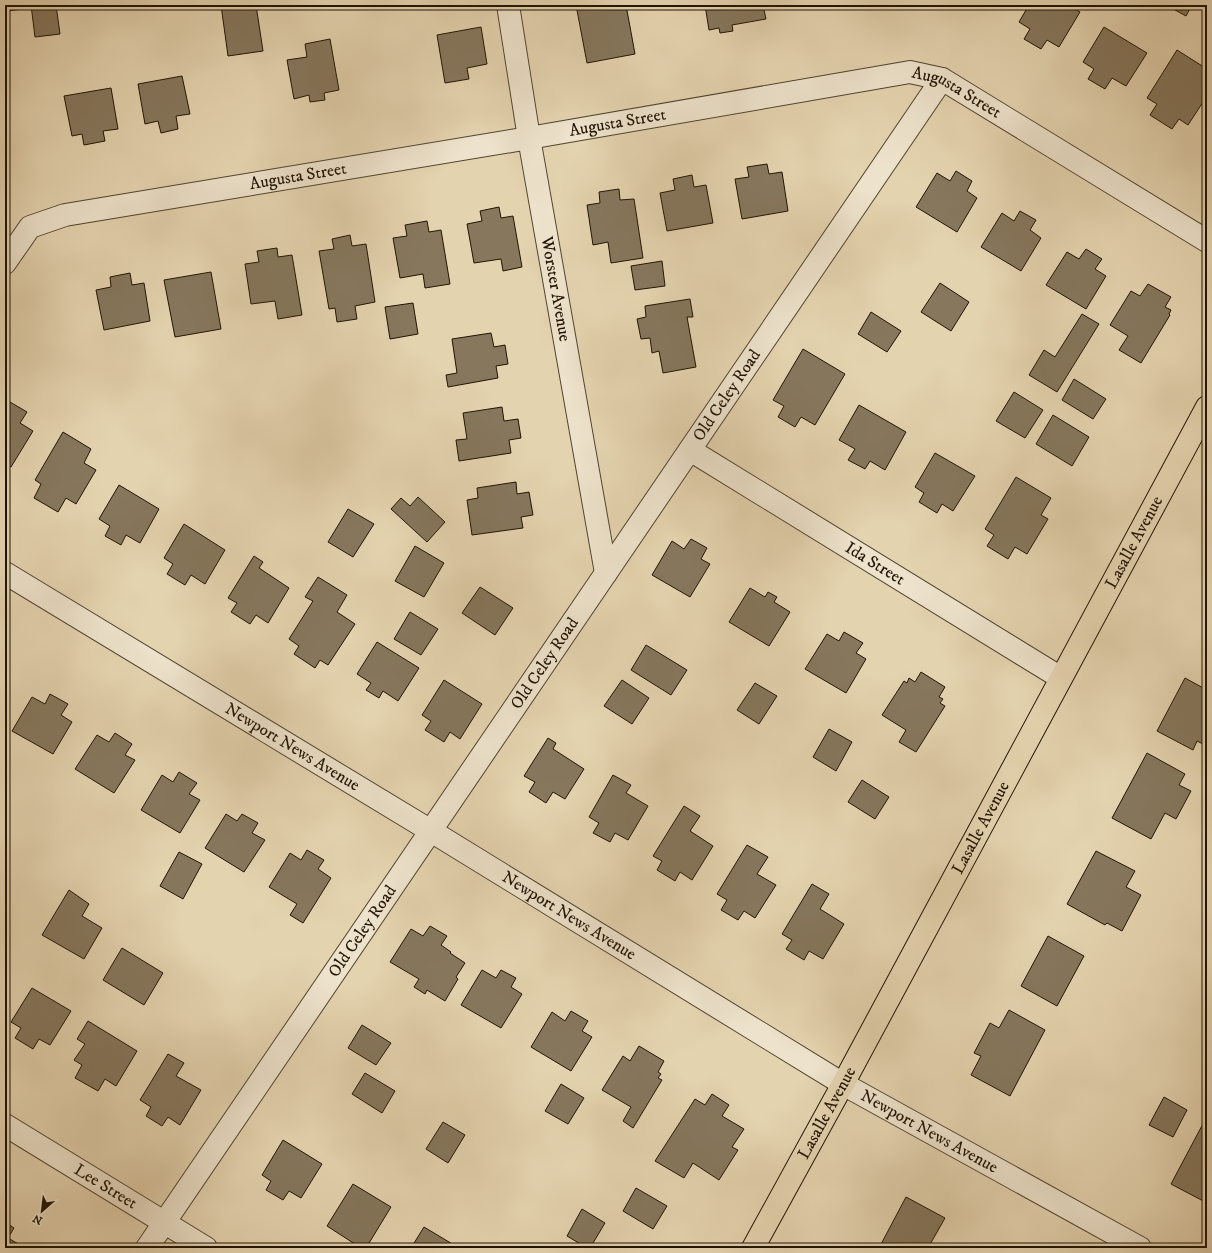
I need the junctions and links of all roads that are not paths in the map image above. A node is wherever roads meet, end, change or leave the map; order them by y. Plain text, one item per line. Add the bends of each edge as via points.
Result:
1 (508, 5) edge
2 (942, 80) junction
3 (529, 138) junction
4 (1207, 241) edge
5 (5, 263) edge
6 (1207, 407) edge
7 (690, 450) junction
8 (5, 573) edge
9 (606, 573) junction
10 (1060, 678) junction
11 (431, 831) junction
12 (843, 1084) junction
13 (5, 1125) edge
14 (164, 1222) junction
15 (147, 1248) edge
16 (206, 1248) edge
17 (753, 1248) edge
18 (1140, 1248) edge

1 - 3 street, Worster Avenue
2 - 3 street, Augusta Street via 910,72
2 - 4 street, Augusta Street
2 - 7 street, Old Celey Road
3 - 5 street, Augusta Street via 66,215 30,227
3 - 9 street, Worster Avenue
6 - 10 main road, Lasalle Avenue
7 - 9 street, Old Celey Road
7 - 10 street, Ida Street
8 - 11 street, Newport News Avenue
9 - 11 street, Old Celey Road
10 - 12 main road, Lasalle Avenue
11 - 12 street, Newport News Avenue
11 - 14 street, Old Celey Road
12 - 17 main road, Lasalle Avenue
12 - 18 street, Newport News Avenue
13 - 14 street, Lee Street
14 - 15 street, Old Celey Road
14 - 16 street, Lee Street

